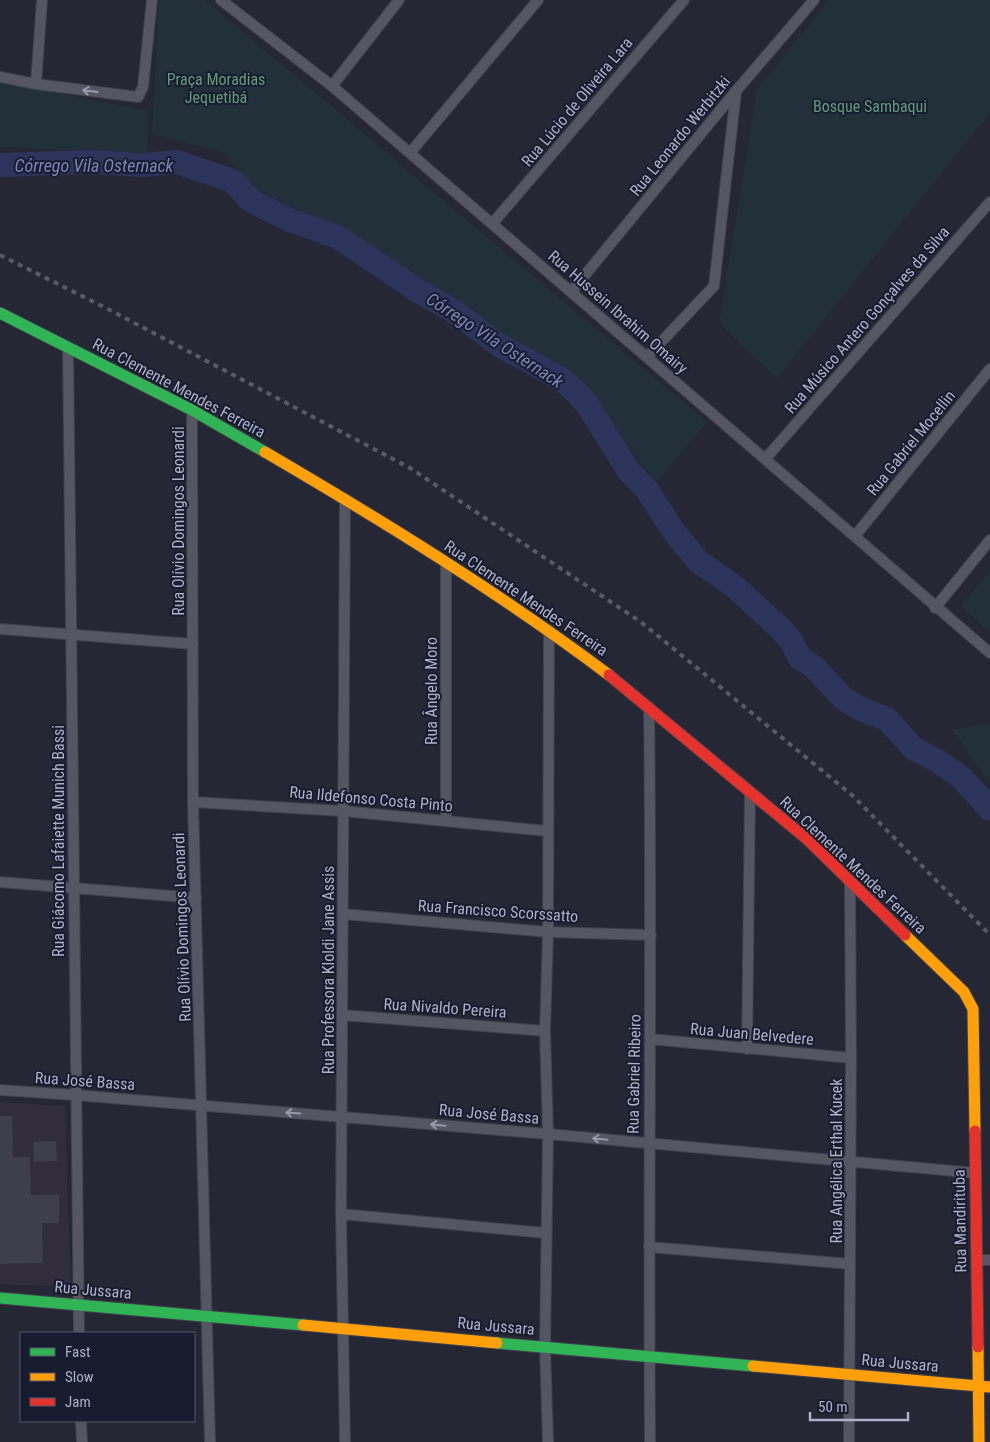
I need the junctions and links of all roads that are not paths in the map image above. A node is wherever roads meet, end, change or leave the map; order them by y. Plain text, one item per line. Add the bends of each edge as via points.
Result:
1 (42, 0) edge
2 (152, 0) edge
3 (221, 0) edge
4 (398, 0) edge
5 (538, 0) edge
6 (684, 0) edge
7 (814, 0) edge
8 (0, 77) edge
9 (36, 84) junction
10 (332, 86) junction
11 (736, 91) junction
12 (410, 153) junction
13 (990, 202) edge
14 (492, 224) junction
15 (572, 292) junction
16 (0, 313) edge
17 (68, 348) junction
18 (647, 356) junction
19 (990, 370) edge
20 (192, 410) junction
21 (766, 458) junction
22 (345, 498) junction
23 (855, 536) junction
24 (990, 540) edge
25 (446, 563) junction
26 (935, 608) junction
27 (0, 629) edge
28 (549, 630) junction
29 (72, 635) junction
30 (193, 644) junction
31 (990, 653) edge
32 (649, 707) junction
33 (750, 793) junction
34 (193, 802) junction
35 (344, 811) junction
36 (446, 820) junction
37 (547, 831) junction
38 (850, 880) junction
39 (0, 882) edge
40 (73, 888) junction
41 (196, 898) junction
42 (343, 914) junction
43 (548, 932) junction
44 (651, 935) junction
45 (970, 1000) joint
46 (342, 1016) junction
47 (545, 1030) junction
48 (650, 1039) junction
49 (747, 1049) junction
50 (851, 1058) junction
51 (0, 1090) edge
52 (75, 1094) junction
53 (202, 1106) junction
54 (342, 1117) junction
55 (548, 1134) junction
56 (648, 1144) junction
57 (851, 1162) junction
58 (976, 1173) junction
59 (341, 1214) junction
60 (546, 1233) junction
61 (649, 1247) junction
62 (977, 1260) junction
63 (990, 1260) edge
64 (850, 1264) junction
65 (0, 1298) edge
66 (79, 1305) junction
67 (207, 1316) junction
68 (344, 1330) junction
69 (80, 1332) edge
70 (545, 1347) junction
71 (649, 1356) junction
72 (849, 1374) junction
73 (984, 1387) edge
74 (81, 1422) edge
75 (82, 1442) edge
76 (210, 1442) edge
77 (345, 1442) edge
78 (548, 1442) edge
79 (650, 1442) edge
80 (849, 1442) edge
81 (979, 1442) edge

1 - 9 street
2 -> 9 street via 143,87 138,97
3 - 10 street, Rua Hussein Ibrahim Omairy
4 - 10 street
5 - 12 street
6 - 14 street, Rua Lúcio de Oliveira Lara
7 - 11 street, Rua Leonardo Werbitzki
8 - 9 street
10 - 12 street, Rua Hussein Ibrahim Omairy
11 - 15 street, Rua Leonardo Werbitzki
11 - 18 street via 714,286
12 - 14 street, Rua Hussein Ibrahim Omairy
13 - 21 street, Rua Músico Antero Gonçalves da Silva
14 - 15 street, Rua Hussein Ibrahim Omairy
15 - 18 street, Rua Hussein Ibrahim Omairy
16 - 17 street, Rua Clemente Mendes Ferreira
17 - 20 street, Rua Clemente Mendes Ferreira
17 - 29 street, Rua Giácomo Lafaiette Munich Bassi
18 - 21 street, Rua Hussein Ibrahim Omairy
19 - 23 street, Rua Gabriel Mocellin
20 - 22 street, Rua Clemente Mendes Ferreira
20 - 30 street, Rua Olívio Domingos Leonardi
21 - 23 street, Rua Hussein Ibrahim Omairy
22 - 25 street, Rua Clemente Mendes Ferreira
22 - 35 street, Rua Professora Kloldi Jane Assis
23 - 26 street, Rua Hussein Ibrahim Omairy
24 - 26 street
25 - 28 street, Rua Clemente Mendes Ferreira
25 - 36 street, Rua Ângelo Moro
26 - 31 street, Rua Hussein Ibrahim Omairy
27 - 29 street
28 - 32 street, Rua Clemente Mendes Ferreira
28 - 37 street
29 - 30 street
29 - 40 street, Rua Giácomo Lafaiette Munich Bassi
30 - 34 street, Rua Olívio Domingos Leonardi
32 - 33 street, Rua Clemente Mendes Ferreira
32 - 44 street, Rua Gabriel Ribeiro
33 - 38 street, Rua Clemente Mendes Ferreira via 808,840
33 - 49 street
34 - 35 street, Rua Ildefonso Costa Pinto
34 - 41 street, Rua Olívio Domingos Leonardi
35 - 36 street, Rua Ildefonso Costa Pinto
35 - 42 street, Rua Professora Kloldi Jane Assis
36 - 37 street, Rua Ildefonso Costa Pinto
37 - 43 street
38 - 45 street, Rua Clemente Mendes Ferreira
38 - 50 street, Rua Angélica Erthal Kucek
39 - 40 street
40 - 41 street
40 - 52 street, Rua Giácomo Lafaiette Munich Bassi
41 - 53 street, Rua Olívio Domingos Leonardi
42 - 43 street, Rua Francisco Scorssatto
42 - 46 street, Rua Professora Kloldi Jane Assis
43 - 44 street, Rua Francisco Scorssatto
43 - 47 street
44 - 48 street, Rua Gabriel Ribeiro
45 - 58 street, Rua Mandirituba via 973,1009
46 - 47 street, Rua Nivaldo Pereira
46 - 54 street, Rua Professora Kloldi Jane Assis
47 - 55 street
48 - 49 street, Rua Juan Belvedere
48 - 56 street, Rua Gabriel Ribeiro
49 - 50 street, Rua Juan Belvedere
50 - 57 street, Rua Angélica Erthal Kucek
51 - 52 street, Rua José Bassa
52 - 53 street, Rua José Bassa
52 - 66 street, Rua Giácomo Lafaiette Munich Bassi
54 -> 53 street, Rua José Bassa
53 - 67 street, Rua Olívio Domingos Leonardi
55 -> 54 street, Rua José Bassa
54 - 59 street, Rua Professora Kloldi Jane Assis
56 -> 55 street, Rua José Bassa
55 - 60 street
56 - 57 street, Rua José Bassa
56 - 61 street, Rua Gabriel Ribeiro
57 - 58 street, Rua José Bassa
57 - 64 street, Rua Angélica Erthal Kucek
58 - 62 street, Rua Mandirituba
59 - 60 street
59 - 68 street, Rua Professora Kloldi Jane Assis
60 - 70 street
61 - 64 street
61 - 71 street, Rua Gabriel Ribeiro
62 - 63 street
62 - 73 street, Rua Mandirituba
64 - 72 street, Rua Angélica Erthal Kucek
65 - 66 street, Rua Jussara
66 - 67 street, Rua Jussara
66 - 69 street, Rua Giácomo Lafaiette Munich Bassi
67 - 68 street, Rua Jussara
67 - 76 street, Rua Olívio Domingos Leonardi
68 - 70 street, Rua Jussara
68 - 77 street, Rua Professora Kloldi Jane Assis
70 - 71 street, Rua Jussara
70 - 78 street
71 - 72 street, Rua Jussara
71 - 79 street, Rua Gabriel Ribeiro
72 - 73 street, Rua Jussara
72 - 80 street, Rua Angélica Erthal Kucek
73 - 81 street, Rua Mandirituba
74 - 75 street

